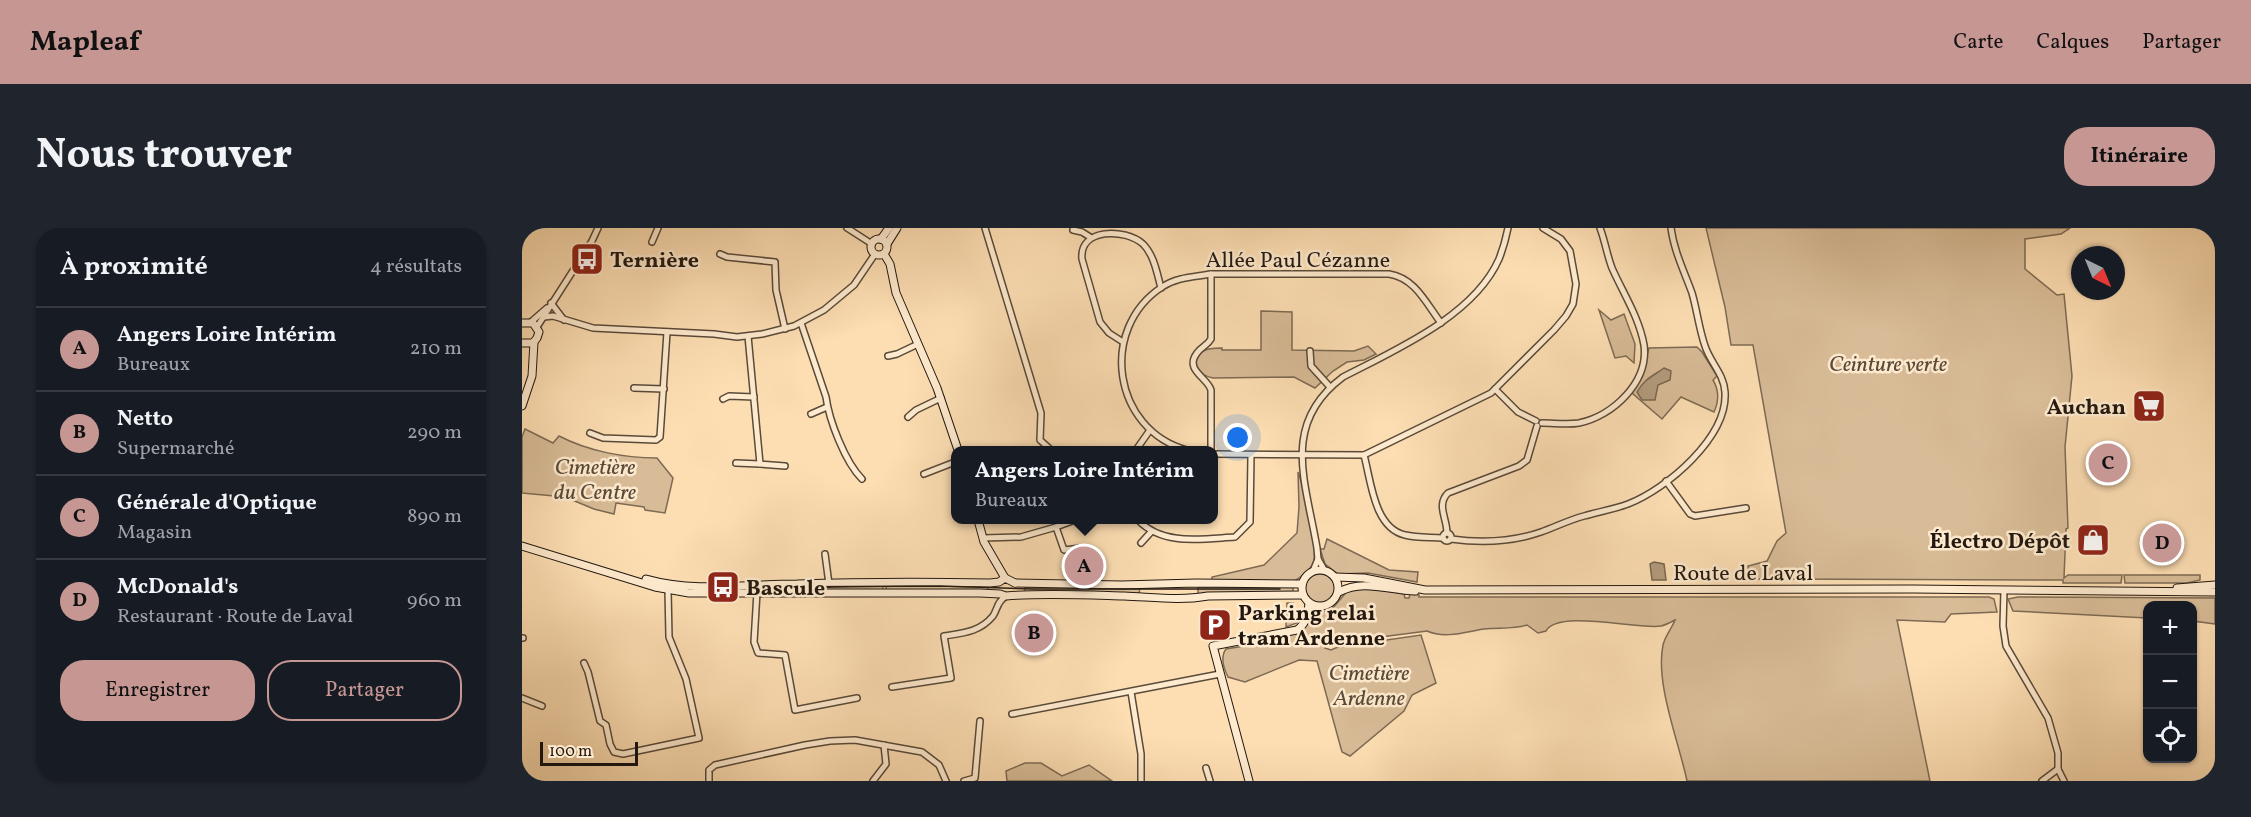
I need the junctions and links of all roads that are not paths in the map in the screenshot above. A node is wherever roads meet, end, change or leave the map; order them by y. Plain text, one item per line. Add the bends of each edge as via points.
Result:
1 (598, 228) edge
2 (658, 228) edge
3 (847, 228) edge
4 (889, 228) edge
5 (897, 228) edge
6 (985, 228) edge
7 (1508, 228) edge
8 (1543, 228) edge
9 (1600, 228) edge
10 (1671, 228) edge
11 (1073, 230) dead end
12 (1090, 237) junction
13 (881, 239) junction
14 (652, 242) dead end
15 (872, 244) junction
16 (887, 244) junction
17 (720, 254) dead end
18 (875, 254) junction
19 (884, 254) junction
20 (1211, 274) junction
21 (1161, 288) junction
22 (550, 305) junction
23 (544, 317) junction
24 (566, 321) junction
25 (522, 322) edge
26 (801, 323) junction
27 (1441, 323) junction
28 (534, 324) junction
29 (785, 329) junction
30 (667, 332) junction
31 (748, 336) junction
32 (534, 342) junction
33 (1123, 342) junction
34 (523, 343) edge
35 (918, 344) junction
36 (1310, 351) dead end
37 (888, 356) dead end
38 (532, 357) junction
39 (1330, 387) junction
40 (634, 388) dead end
41 (664, 389) junction
42 (1495, 389) junction
43 (754, 397) junction
44 (941, 398) junction
45 (723, 399) dead end
46 (522, 406) edge
47 (827, 407) junction
48 (811, 414) dead end
49 (908, 417) dead end
50 (1538, 423) junction
51 (1150, 430) junction
52 (590, 432) dead end
53 (957, 446) edge
54 (1047, 446) edge
55 (1139, 446) edge
56 (1176, 446) edge
57 (1210, 446) edge
58 (1302, 453) junction
59 (1218, 454) edge
60 (1364, 454) junction
61 (1251, 455) junction
62 (736, 463) dead end
63 (760, 464) junction
64 (951, 464) edge
65 (785, 466) dead end
66 (924, 474) dead end
67 (862, 479) dead end
68 (1666, 482) junction
69 (1746, 508) dead end
70 (979, 524) edge
71 (1063, 524) edge
72 (1143, 524) edge
73 (1056, 527) junction
74 (1151, 532) junction
75 (1445, 535) junction
76 (983, 538) junction
77 (1141, 543) dead end
78 (522, 544) edge
79 (1081, 549) dead end
80 (825, 554) dead end
81 (1318, 558) junction
82 (1313, 571) junction
83 (1325, 571) junction
84 (1335, 577) junction
85 (1002, 580) junction
86 (1015, 583) junction
87 (829, 584) junction
88 (1302, 584) junction
89 (2215, 585) edge
90 (668, 590) junction
91 (757, 590) junction
92 (1425, 590) junction
93 (2004, 590) junction
94 (2154, 591) junction
95 (1339, 592) junction
96 (2215, 592) edge
97 (1005, 595) junction
98 (1303, 595) junction
99 (1309, 603) junction
100 (1320, 607) junction
101 (1307, 616) junction
102 (584, 663) dead end
103 (1220, 674) junction
104 (892, 687) dead end
105 (1131, 692) junction
106 (522, 698) edge
107 (857, 698) dead end
108 (542, 706) dead end
109 (1012, 714) dead end
110 (980, 721) dead end
111 (884, 745) junction
112 (1206, 768) dead end
113 (2058, 769) junction
114 (708, 778) edge
115 (873, 781) edge
116 (946, 781) edge
117 (964, 781) edge
118 (1141, 781) edge
119 (1210, 781) edge
120 (1249, 781) edge
121 (2042, 781) edge
122 (2064, 781) edge

1 - 22 street
2 - 14 street
3 - 15 street
4 - 13 main road
5 - 16 main road
6 - 54 street via 1041,413 1040,440
7 - 27 street via 1499,261 1465,303
8 - 42 street via 1561,239 1570,251 1576,284 1573,304 1554,330
9 - 50 street via 1612,267 1641,333 1644,358 1640,375 1614,407 1596,417 1579,423
10 - 68 street via 1705,349 1725,391 1721,416 1708,439
11 - 12 street
12 - 21 street via 1101,232 1133,236 1152,257
12 - 33 street via 1083,246 1082,259 1100,322
13 - 15 main road
13 - 16 main road
15 - 18 main road
16 - 19 main road
17 - 29 street via 775,262 776,290
18 - 19 main road
18 - 26 street via 847,292
19 - 35 main road
20 - 21 street, Allée Paul Cézanne via 1188,277
20 - 27 street, Allée Paul Cézanne via 1399,276 1413,284
20 - 57 street via 1211,339 1196,353 1193,362 1195,371 1210,385
21 - 33 street, Allée Paul Cézanne via 1136,313
22 - 23 street
22 - 24 street
22 - 28 street
23 - 24 street
23 - 28 street
24 - 30 street via 593,328
25 - 28 main road
26 - 29 street
26 - 47 street
27 - 39 street
28 - 32 main road via 538,334
29 - 31 street
30 - 31 street
30 - 41 street
31 - 43 street
32 - 34 main road
32 - 38 main road
33 - 51 street, Allée Paul Cézanne via 1121,366 1126,396
34 - 38 main road
35 - 37 street
35 - 44 main road
36 - 39 street via 1311,366
38 - 46 main road via 532,376
39 - 58 street via 1311,411 1303,433
40 - 41 street
41 - 52 street via 659,439 603,438
42 - 50 street via 1518,412
42 - 60 street
43 - 45 street
43 - 63 street
44 - 49 street
44 - 53 main road
47 - 48 street
47 - 67 street via 848,461
50 - 75 street via 1527,460 1443,497
51 - 55 street
51 - 56 street, Allée Paul Cézanne
58 - 60 street
58 - 61 street
58 - 81 street
59 - 61 street
60 - 75 street via 1378,509 1388,526 1406,536
61 - 74 street via 1250,522 1235,537 1167,538
62 - 63 street
63 - 65 street
64 - 66 street
68 - 69 street via 1695,516
68 - 75 street via 1628,504 1582,516 1540,533 1489,542 1446,541
70 - 76 main road
71 - 73 street
72 - 74 street
73 - 76 street via 1021,537
73 - 79 street via 1064,550
74 - 77 street
76 - 85 main road
78 - 90 main road
78 - 91 main road via 665,584
80 - 87 street
81 - 82 street
81 - 83 street
82 - 83 main road
82 - 88 main road
83 - 84 main road
84 - 92 main road, Route de Laval via 1364,578
84 - 95 main road
85 - 86 main road
85 - 87 main road
85 - 97 main road via 997,587
86 - 88 main road
86 - 97 main road via 1015,590
87 - 91 main road
88 - 98 main road
89 - 94 main road, Route de Laval
90 - 91 main road
90 - 102 street via 669,637 686,679 699,738 623,754 614,752 606,725 600,721
91 - 97 main road
91 - 107 street via 754,642 758,653 785,655 795,710
92 - 93 main road, Route de Laval
92 - 95 main road via 1360,584
93 - 94 main road, Route de Laval via 2062,587
93 - 113 street via 2006,646 2048,718 2058,753
94 - 96 main road, Route de Laval
95 - 100 main road via 1332,603
97 - 98 main road
97 - 104 street via 993,615 977,630 944,636 951,678
98 - 99 main road
99 - 100 main road
99 - 101 main road
100 - 101 main road
101 - 103 main road via 1303,626 1294,631 1213,646
103 - 105 street
103 - 120 main road
105 - 109 street
105 - 118 street via 1141,754
106 - 108 street
110 - 117 street via 975,778
111 - 114 street via 847,740 814,743 715,765
111 - 115 street via 886,764
111 - 116 street via 922,752 939,765
112 - 119 street
113 - 121 street
113 - 122 street

